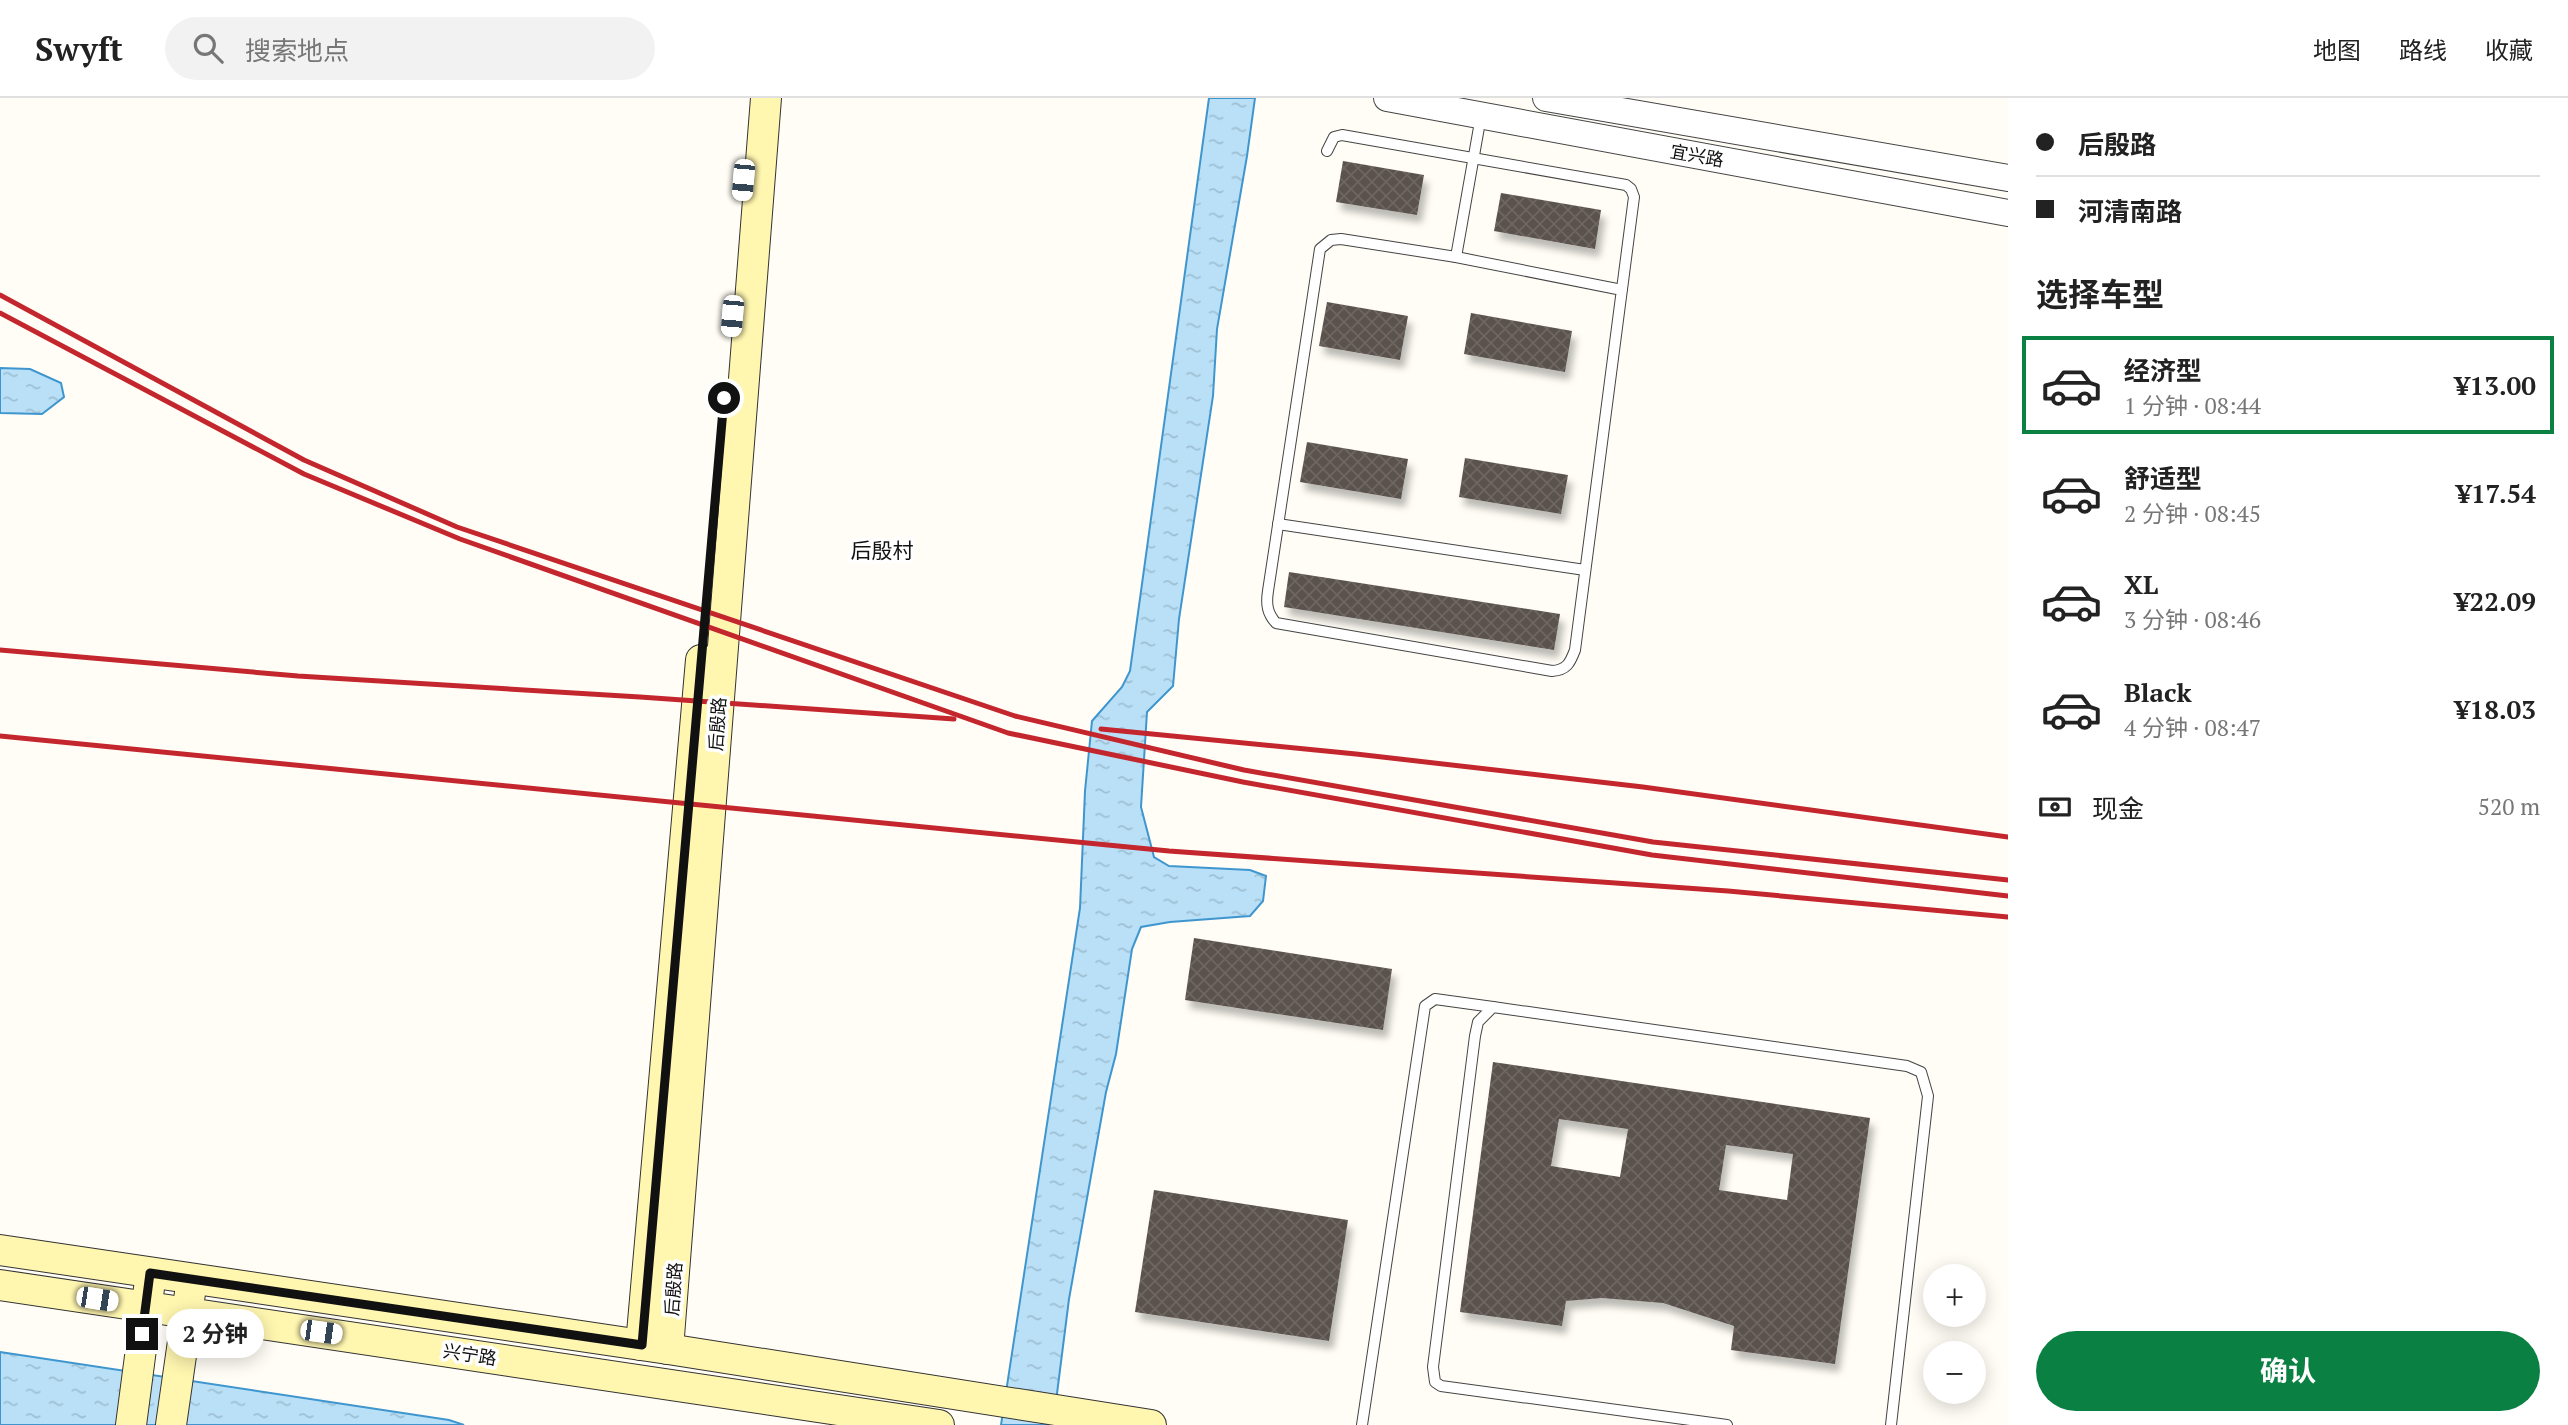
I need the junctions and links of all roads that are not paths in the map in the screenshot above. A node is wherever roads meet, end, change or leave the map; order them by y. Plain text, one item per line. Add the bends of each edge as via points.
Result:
1 (751, 98) edge
2 (766, 98) edge
3 (1387, 98) edge
4 (1546, 98) edge
5 (1481, 116) junction
6 (1327, 151) dead end
7 (1475, 159) junction
8 (2008, 178) edge
9 (2008, 213) edge
10 (1456, 257) junction
11 (1622, 290) junction
12 (1278, 524) junction
13 (1585, 570) junction
14 (1493, 1007) junction
15 (0, 1250) edge
16 (150, 1273) junction
17 (192, 1279) junction
18 (0, 1285) edge
19 (146, 1307) junction
20 (187, 1311) junction
21 (655, 1347) junction
22 (1634, 1412) junction
23 (131, 1425) edge
24 (171, 1425) edge
25 (939, 1425) edge
26 (1151, 1425) edge
27 (1362, 1425) edge
28 (1632, 1425) edge
29 (1727, 1425) edge
30 (1891, 1425) edge

1 - 21 main road, 后殷路
2 - 21 main road, 后殷路
3 - 5 street, 宜兴路
4 - 8 street, 宜兴路
5 - 7 lane
5 - 9 street, 宜兴路
6 - 7 lane via 1334,137 1342,135
7 - 10 lane
7 - 11 lane via 1631,189 1634,197
10 - 11 lane
10 - 12 lane via 1341,239 1320,249
11 - 13 lane
12 - 13 lane
12 - 13 lane via 1266,605 1276,623 1552,671 1569,665 1575,650
14 - 22 lane via 1478,1022 1475,1036 1433,1377 1441,1386
14 - 27 lane via 1435,999 1425,1006
14 - 30 lane via 1907,1066 1921,1072 1928,1096
15 - 16 main road
16 - 17 main road
16 - 19 main road
17 - 20 main road
17 - 21 main road
18 - 19 main road, 兴宁路
19 - 20 main road, 兴宁路
19 - 23 main road
20 - 24 main road
20 - 25 main road, 兴宁路
21 - 26 main road
22 - 28 lane
22 - 29 lane

